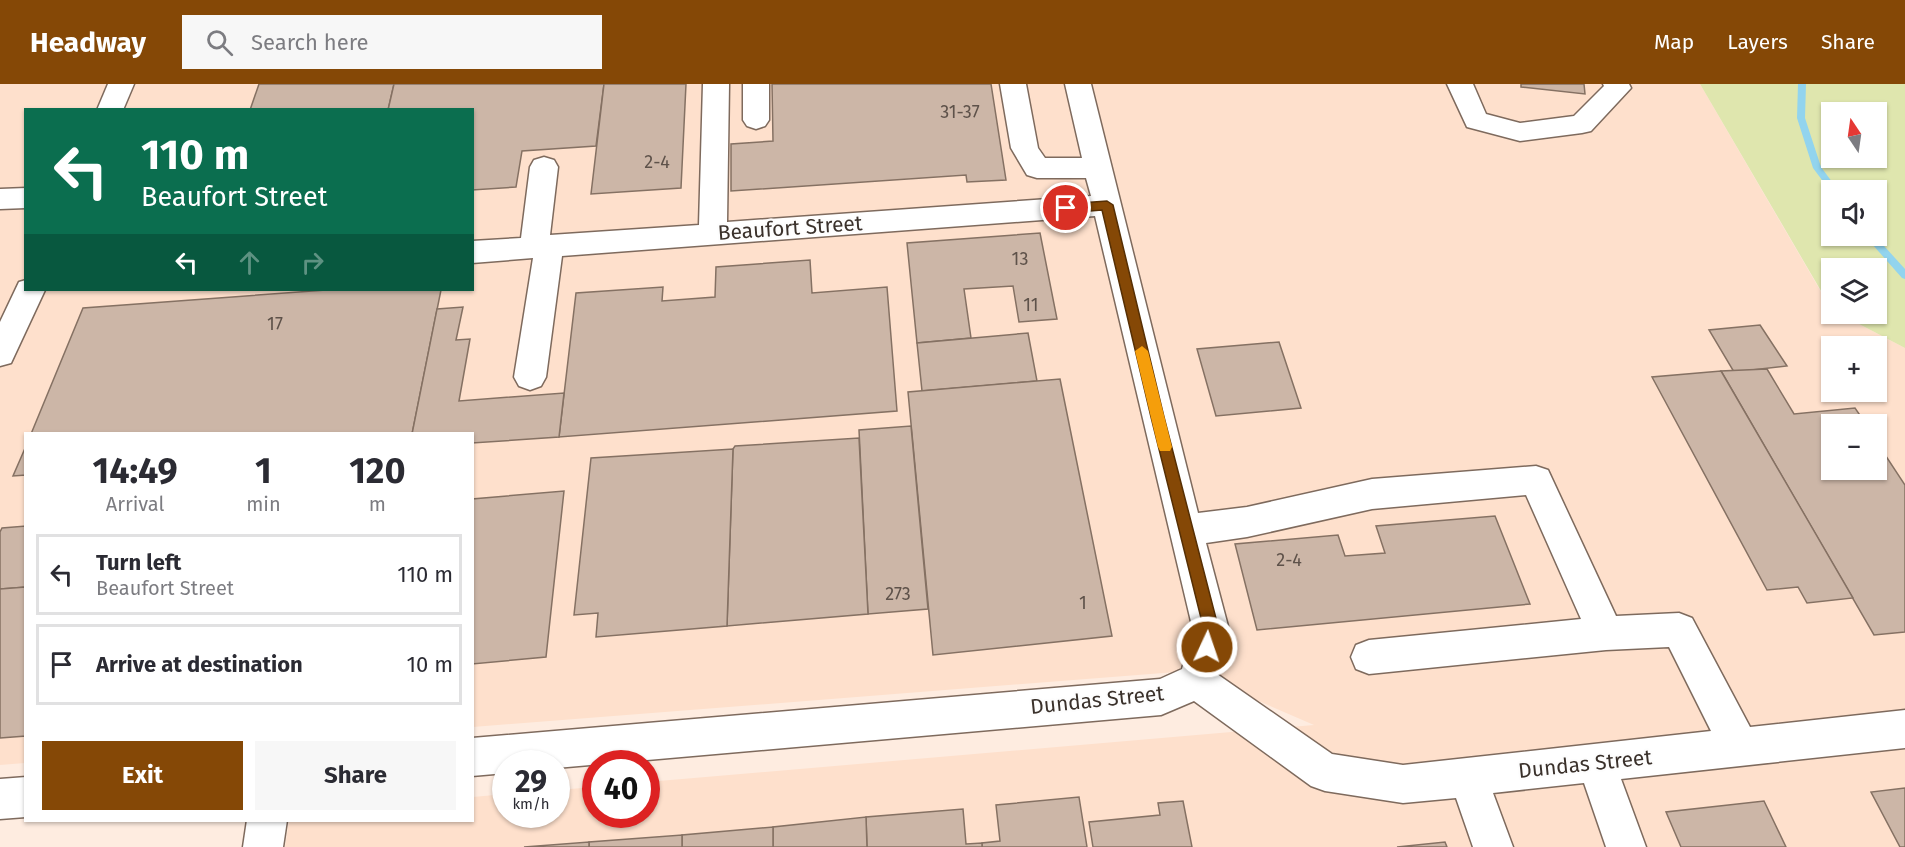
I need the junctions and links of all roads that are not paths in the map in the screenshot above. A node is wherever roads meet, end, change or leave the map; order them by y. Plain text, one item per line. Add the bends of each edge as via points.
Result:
1 (121, 84) edge
2 (716, 84) edge
3 (756, 84) edge
4 (1013, 84) edge
5 (1078, 84) edge
6 (1460, 84) edge
7 (1616, 84) edge
8 (111, 108) edge
9 (756, 120) dead end
10 (544, 167) dead end
11 (1098, 168) junction
12 (1107, 205) junction
13 (713, 234) junction
14 (541, 246) junction
15 (474, 252) edge
16 (19, 294) edge
17 (0, 354) edge
18 (530, 377) dead end
19 (1186, 530) junction
20 (1606, 633) junction
21 (1369, 657) dead end
22 (1197, 681) junction
23 (1905, 729) edge
24 (1739, 746) junction
25 (474, 757) edge
26 (1596, 764) junction
27 (1468, 777) junction
28 (24, 797) edge
29 (0, 799) edge
30 (267, 822) edge
31 (263, 847) edge
32 (1492, 847) edge
33 (1626, 847) edge

1 - 8 street
2 - 13 street
3 - 9 street
4 - 11 street via 1025,148 1037,168
5 - 11 street
6 - 7 street via 1476,121 1520,132 1582,123 1618,88
10 - 14 street
11 - 12 street
12 - 13 street, Beaufort Street
12 - 19 street
13 - 14 street, Beaufort Street
14 - 15 street, Beaufort Street
14 - 18 street
16 - 17 street
19 - 20 street via 1247,522 1372,494 1536,480
19 - 22 street via 1211,630
20 - 21 street
20 - 24 street via 1679,630
22 - 25 street, Dundas Street via 1161,697
22 - 27 street, Dundas Street via 1325,772 1403,784
23 - 24 street, Dundas Street
24 - 26 street, Dundas Street
26 - 27 street, Dundas Street
26 - 33 street
27 - 32 street
28 - 29 street
30 - 31 street

